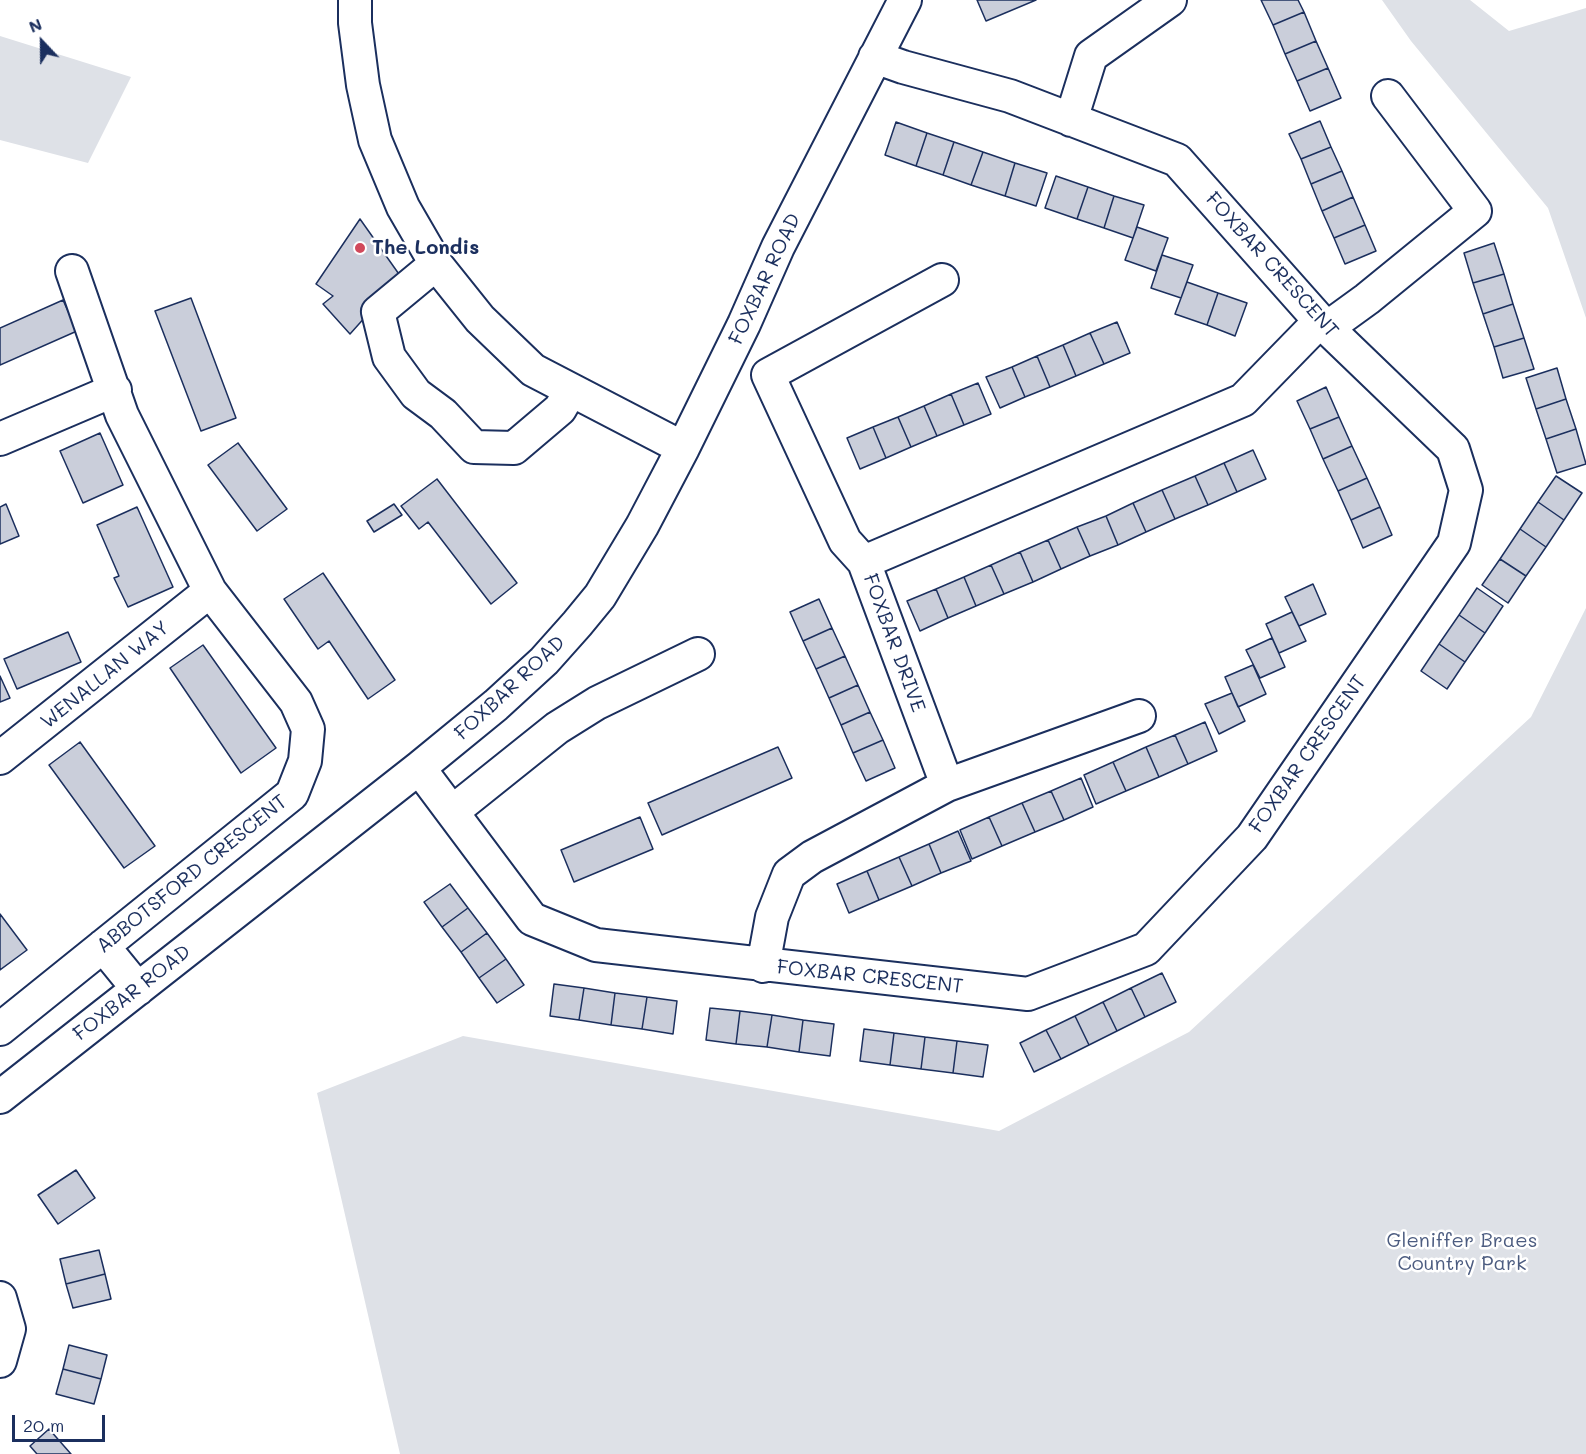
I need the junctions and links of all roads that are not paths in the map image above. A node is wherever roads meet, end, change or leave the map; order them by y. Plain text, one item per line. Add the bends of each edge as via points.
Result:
1 (355, 0) edge
2 (905, 0) edge
3 (1170, 0) edge
4 (875, 57) junction
5 (1388, 96) dead end
6 (1071, 120) junction
7 (436, 264) junction
8 (72, 272) dead end
9 (942, 280) dead end
10 (1323, 324) junction
11 (115, 390) junction
12 (571, 390) junction
13 (0, 439) edge
14 (683, 448) junction
15 (864, 562) junction
16 (210, 591) junction
17 (698, 654) dead end
18 (1138, 716) dead end
19 (0, 758) edge
20 (419, 768) junction
21 (947, 785) junction
22 (452, 812) junction
23 (103, 946) junction
24 (763, 966) junction
25 (138, 989) junction
26 (0, 1029) edge
27 (0, 1097) edge
28 (0, 1298) edge
29 (0, 1361) edge

1 - 7 street via 363,85 375,140 403,207
2 - 4 street, FOXBAR ROAD
3 - 6 street via 1091,56
4 - 6 street, FOXBAR CRESCENT via 1010,96
4 - 14 street, FOXBAR ROAD via 778,247
5 - 10 street, FOXBAR DRIVE via 1475,211 1367,299
6 - 10 street, FOXBAR CRESCENT via 1177,160
7 - 12 street via 480,319 533,370
7 - 12 street via 378,312 389,357 416,394 443,414 474,447 514,448 560,409
8 - 11 street, ABBOTSFORD CRESCENT
9 - 15 street via 768,375 845,541
10 - 15 street, FOXBAR DRIVE via 1243,400
10 - 24 street, FOXBAR CRESCENT via 1453,449 1466,490 1454,543 1252,837 1146,949 1028,994
11 - 13 street
11 - 16 street, ABBOTSFORD CRESCENT via 122,415
12 - 14 street
14 - 20 street, FOXBAR ROAD via 600,596 577,624 496,705
15 - 21 street, FOXBAR DRIVE
16 - 19 street, WENALLAN WAY
16 - 23 street, ABBOTSFORD CRESCENT via 296,702 308,729 305,761 292,794
17 - 22 street via 597,703 557,728
18 - 21 street
20 - 22 street, FOXBAR CRESCENT
20 - 25 street, FOXBAR ROAD
21 - 24 street via 812,857 789,874 772,917
22 - 24 street, FOXBAR CRESCENT via 532,919 596,945
23 - 25 street
23 - 26 street, ABBOTSFORD CRESCENT
25 - 27 street, FOXBAR ROAD
28 - 29 street via 9,1329

